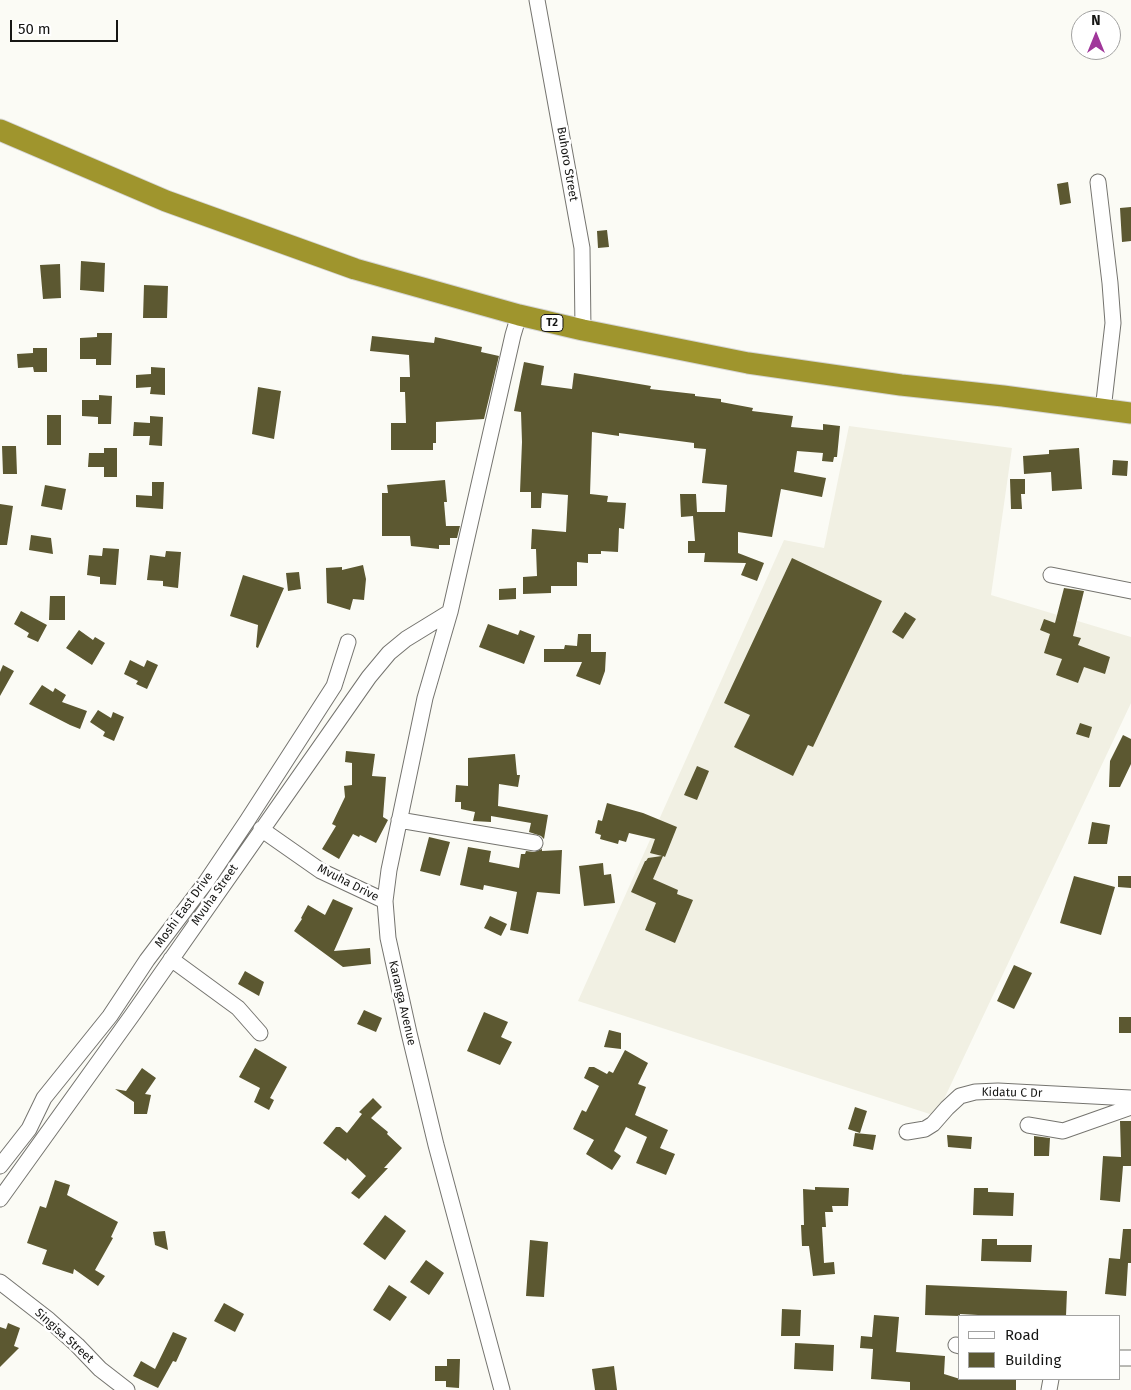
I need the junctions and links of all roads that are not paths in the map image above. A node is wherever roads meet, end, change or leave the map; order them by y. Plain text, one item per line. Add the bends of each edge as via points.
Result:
1 (537, 0) edge
2 (0, 130) edge
3 (1098, 182) dead end
4 (519, 315) junction
5 (583, 330) junction
6 (1120, 415) edge
7 (1051, 575) dead end
8 (1131, 591) edge
9 (450, 612) junction
10 (348, 642) dead end
11 (399, 820) junction
12 (261, 830) junction
13 (535, 843) dead end
14 (386, 901) junction
15 (171, 959) junction
16 (260, 1033) dead end
17 (1131, 1098) edge
18 (1131, 1108) edge
19 (1028, 1125) dead end
20 (907, 1132) dead end
21 (0, 1166) edge
22 (0, 1199) edge
23 (0, 1282) edge
24 (127, 1390) edge
25 (502, 1390) edge

1 - 5 street, Buhoro Street via 582,248
2 - 4 highway, T2 via 166,201 355,269
3 - 6 street
4 - 5 highway, T2
4 - 9 street, Karanga Avenue
5 - 6 highway, T2 via 758,364
7 - 8 street
9 - 11 street, Karanga Avenue via 425,698
9 - 12 street, Mvuha Street via 389,653
10 - 21 street, Moshi East Drive via 334,686 247,821 110,1016 44,1098 29,1129
11 - 13 street
11 - 14 street, Karanga Avenue
12 - 14 street, Mvuha Drive via 321,871
12 - 15 street, Mvuha Street
14 - 25 street, Karanga Avenue via 388,938 409,1033
15 - 16 street via 238,1008
15 - 22 street, Mvuha Street
17 - 20 street, Kidatu C Dr via 975,1092 960,1096 933,1124
18 - 19 street via 1063,1131
23 - 24 street, Singisa Street via 49,1320

